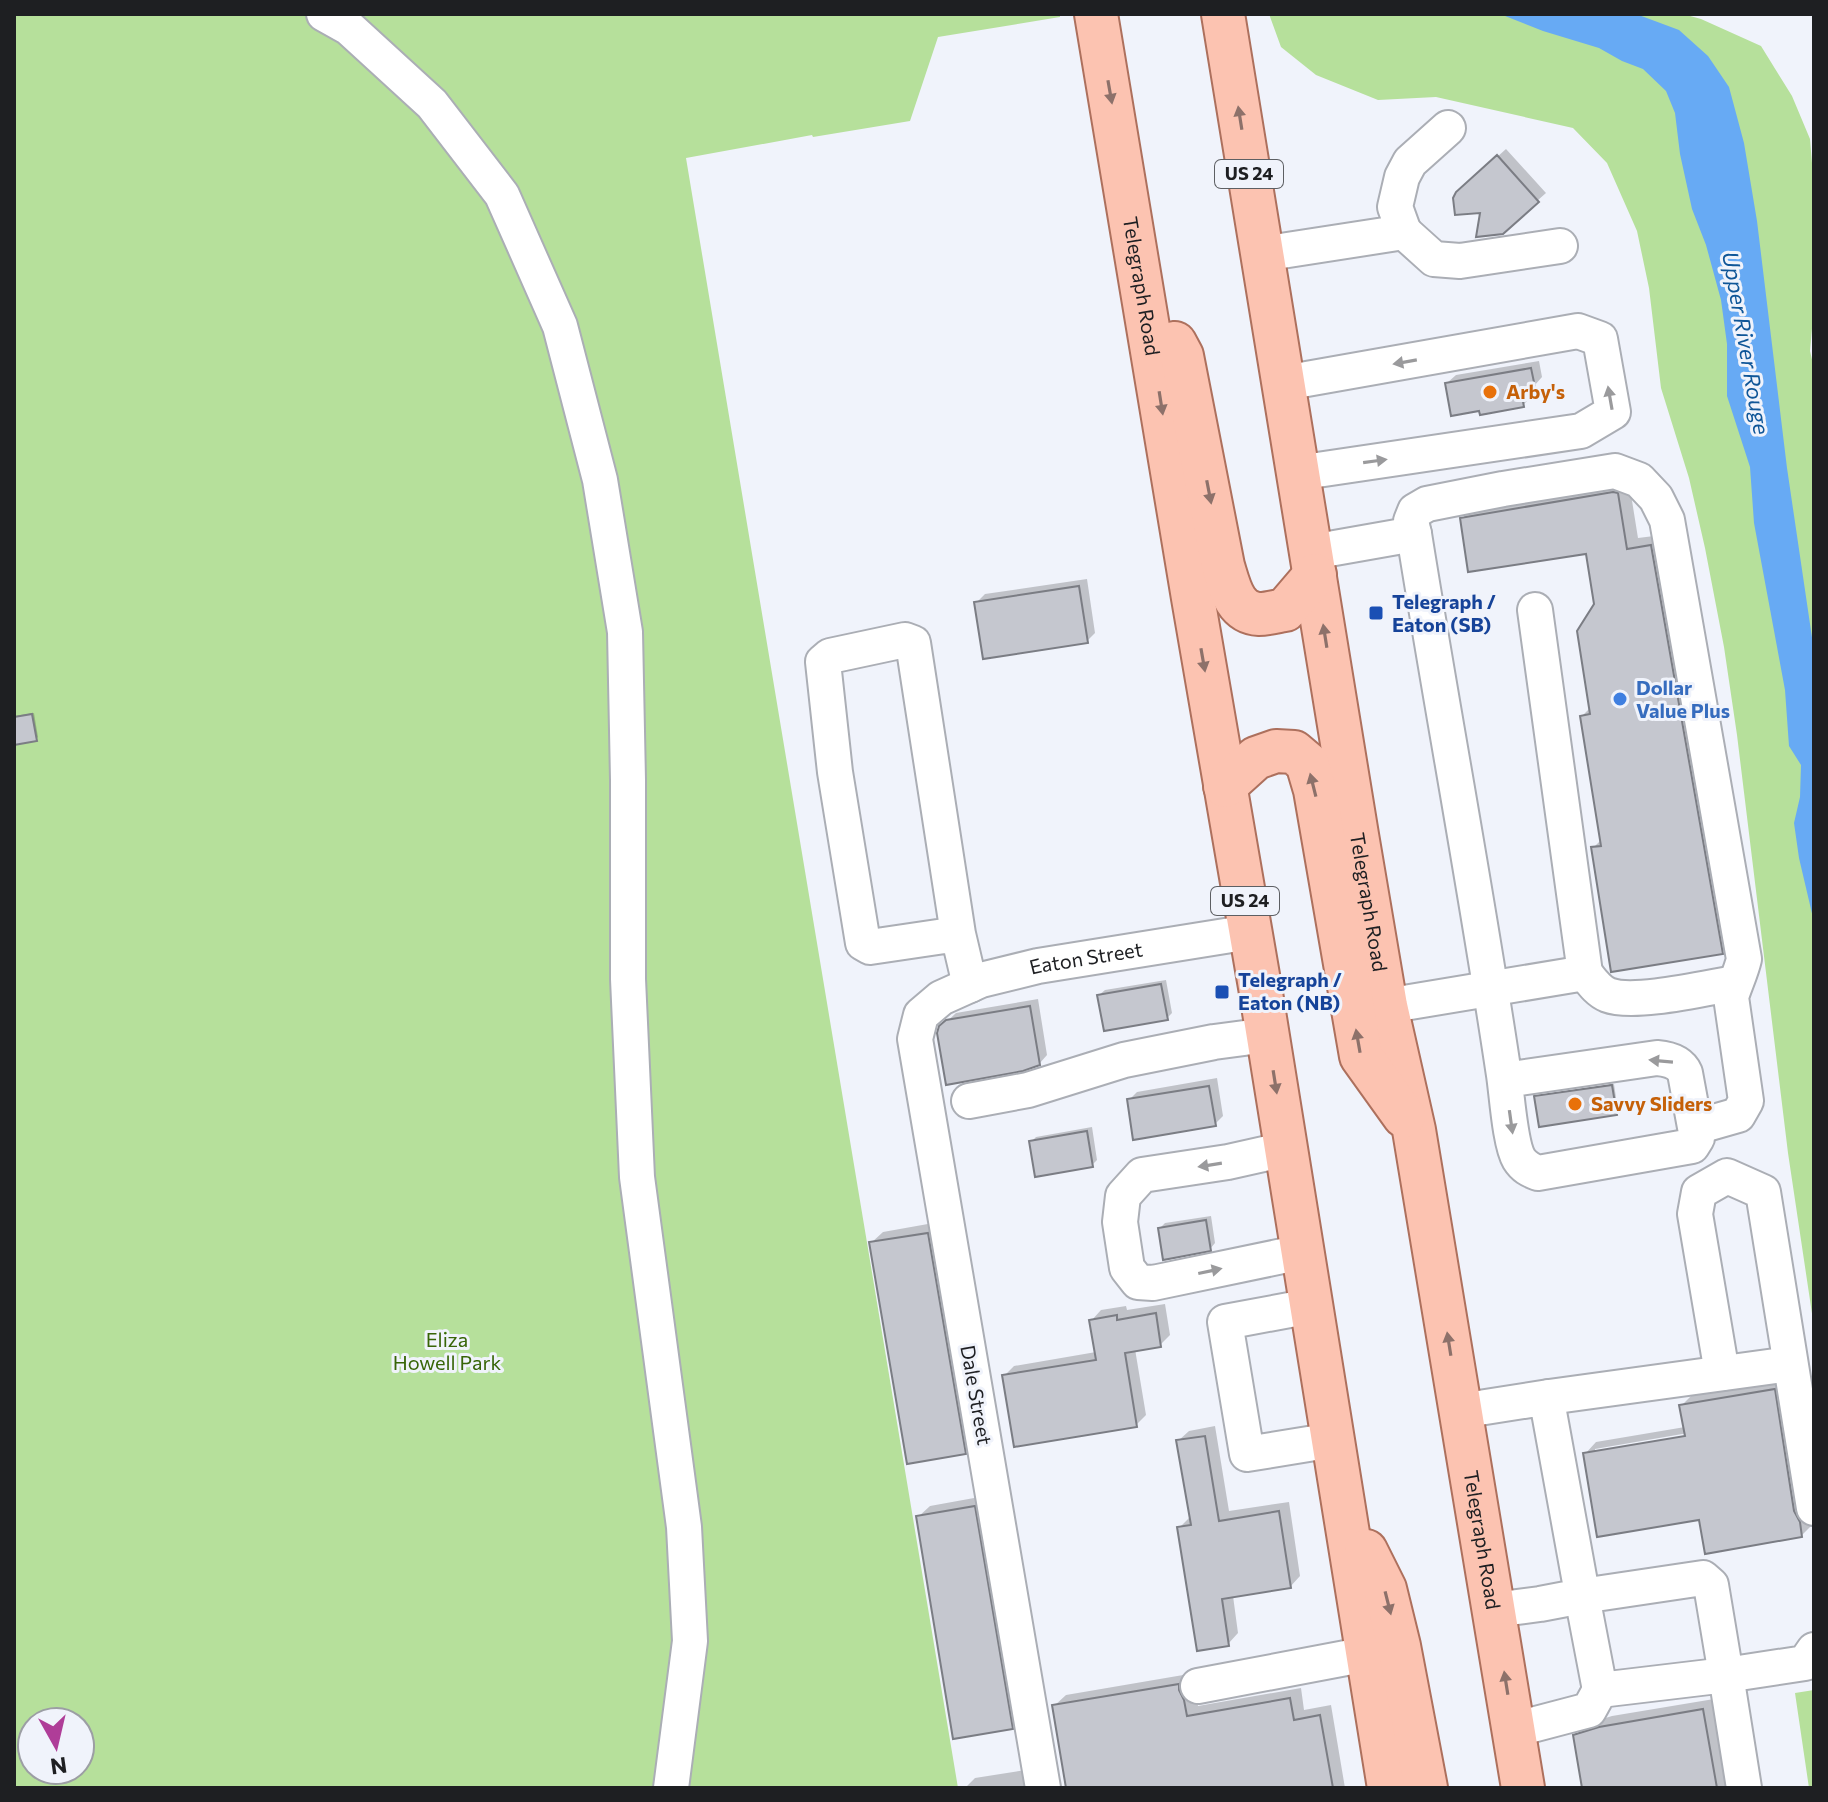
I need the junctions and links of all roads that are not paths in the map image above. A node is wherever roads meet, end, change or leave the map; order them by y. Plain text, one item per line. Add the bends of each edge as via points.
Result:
1 (324, 14) edge
2 (1096, 14) edge
3 (1223, 14) edge
4 (1448, 128) dead end
5 (1404, 232) junction
6 (1560, 246) dead end
7 (1262, 254) junction
8 (1143, 287) junction
9 (1284, 383) junction
10 (1297, 473) junction
11 (1414, 534) junction
12 (1314, 564) junction
13 (1535, 610) dead end
14 (1225, 786) junction
15 (1250, 932) junction
16 (958, 934) junction
17 (1585, 973) junction
18 (1735, 983) junction
19 (970, 985) junction
20 (1491, 989) junction
21 (1386, 1006) junction
22 (930, 1007) joint
23 (1267, 1035) junction
24 (1505, 1080) junction
25 (969, 1101) dead end
26 (1696, 1127) junction
27 (1414, 1130) junction
28 (1286, 1149) junction
29 (1302, 1252) junction
30 (1311, 1306) junction
31 (1790, 1364) junction
32 (1722, 1373) junction
33 (1549, 1397) junction
34 (1460, 1411) junction
35 (1333, 1440) junction
36 (1344, 1508) junction
37 (1814, 1508) edge
38 (1582, 1596) junction
39 (1493, 1610) junction
40 (1814, 1650) edge
41 (1367, 1654) junction
42 (1726, 1675) junction
43 (1198, 1686) dead end
44 (1600, 1690) junction
45 (1513, 1730) junction
46 (671, 1788) edge
47 (1043, 1788) edge
48 (1389, 1788) edge
49 (1426, 1788) edge
50 (1523, 1788) edge
51 (1744, 1788) edge

1 - 46 street via 349,28 432,104 502,195 560,326 600,480 625,632 628,979 637,1177 684,1527 690,1641
2 -> 8 main road, Telegraph Road / US 24
7 -> 3 main road, Telegraph Road / US 24
4 - 5 street via 1410,162 1402,177 1395,207
5 - 6 street via 1434,259 1460,261
5 - 7 street
7 - 9 main road, Telegraph Road / US 24
8 -> 12 main road via 1182,356 1233,598 1258,614 1285,610
8 -> 14 main road, Telegraph Road / US 24
9 - 10 main road, Telegraph Road / US 24
10 -> 9 street via 1581,431 1613,412 1600,339 1578,331
10 - 12 main road, Telegraph Road / US 24
11 - 12 street
11 - 18 street via 1415,511 1427,504 1615,471 1639,480 1656,498 1667,520 1744,959
11 - 20 street
21 -> 12 main road, Telegraph Road / US 24
13 - 17 street
14 - 15 main road, Telegraph Road / US 24
27 -> 14 main road via 1361,1056 1307,763 1294,752 1276,751 1256,758
15 - 19 street, Eaton Street via 1038,966
15 - 23 main road, Telegraph Road / US 24
16 - 16 street via 913,643 905,640 830,656 823,662 835,772 863,943 870,947
16 - 19 street
17 - 18 street via 1607,994 1626,999
17 - 20 street
18 - 26 street via 1731,997 1746,1101 1738,1115
19 - 22 street, Eaton Street
20 - 21 street
20 - 24 street
21 - 27 main road, Telegraph Road / US 24
22 - 47 street, Dale Street via 921,1015 915,1039
23 - 25 street via 1124,1060 1028,1090
23 -> 28 main road, Telegraph Road / US 24
26 -> 24 street via 1684,1069 1673,1061 1642,1060
24 -> 26 street via 1515,1148 1526,1168 1538,1173 1692,1146
34 -> 27 main road, Telegraph Road / US 24
28 - 29 main road, Telegraph Road / US 24
28 -> 29 street via 1142,1175 1123,1196 1120,1222 1127,1268 1138,1282 1153,1283
29 - 30 main road, Telegraph Road / US 24
30 - 35 main road, Telegraph Road / US 24
30 - 35 street via 1225,1322 1232,1366 1247,1454
31 - 32 street
31 - 32 street via 1763,1192 1727,1176 1699,1192 1695,1214
31 - 37 street
32 - 33 street
33 - 34 street
33 - 38 street
34 - 39 main road, Telegraph Road / US 24
35 - 36 main road, Telegraph Road / US 24
36 - 41 main road, Telegraph Road / US 24
36 -> 49 main road via 1385,1589
38 - 39 street
38 - 42 street via 1703,1578 1711,1585
38 - 44 street
45 -> 39 main road, Telegraph Road / US 24
40 - 42 street via 1805,1663
41 - 43 street
41 - 48 main road, Telegraph Road / US 24
42 - 44 street
42 - 51 street
44 - 45 street via 1589,1710
45 - 50 main road, Telegraph Road / US 24

